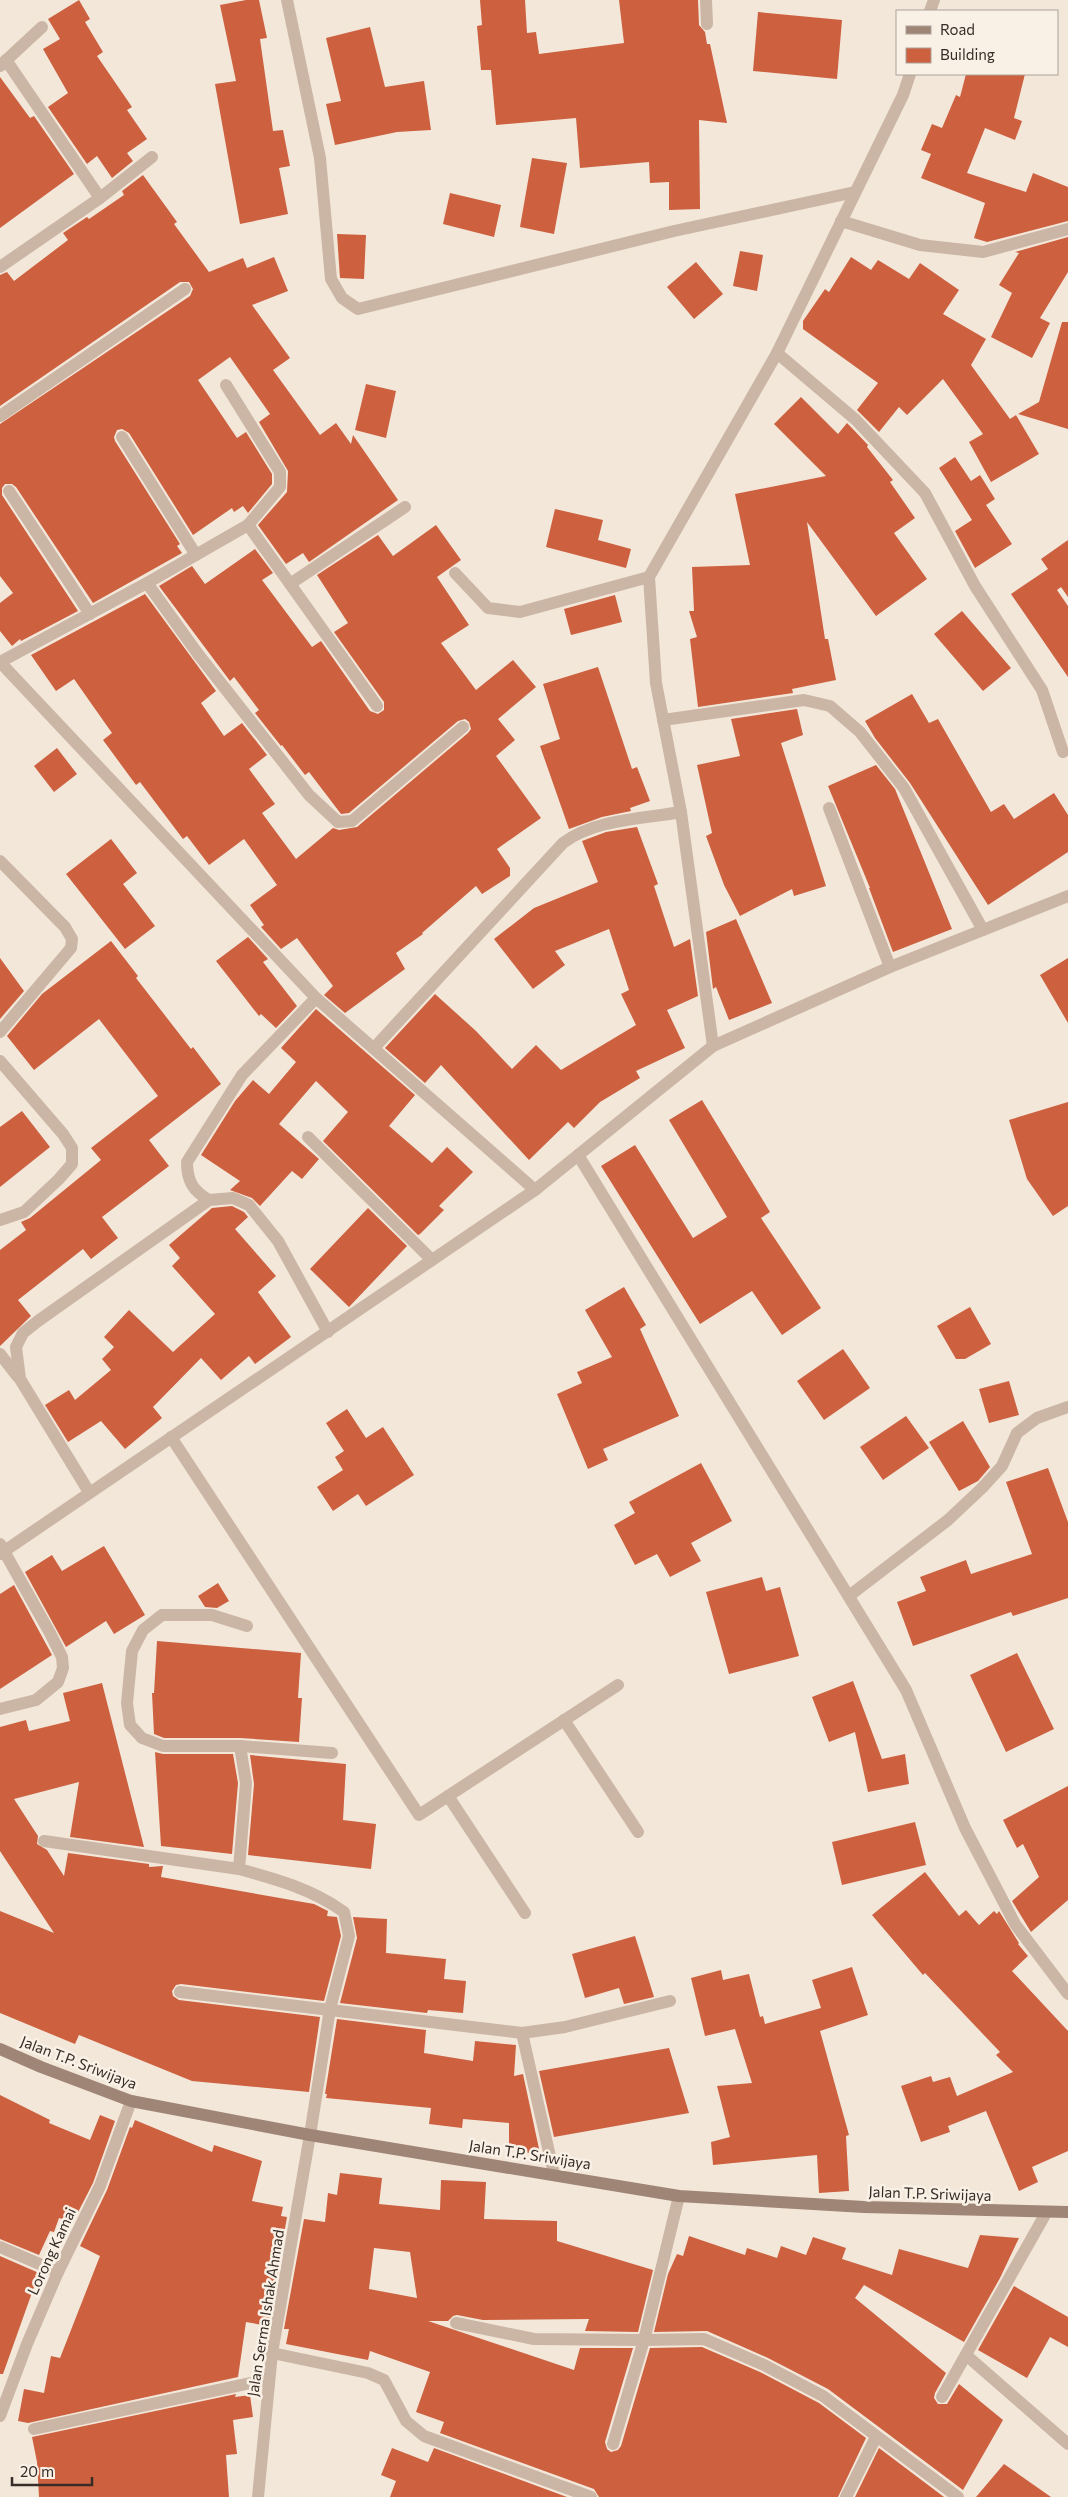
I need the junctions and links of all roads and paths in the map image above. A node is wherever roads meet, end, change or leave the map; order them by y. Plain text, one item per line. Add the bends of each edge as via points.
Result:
1 (287, 0) edge
2 (706, 0) edge
3 (707, 24) dead end
4 (42, 27) dead end
5 (3, 64) edge
6 (910, 75) edge
7 (152, 157) dead end
8 (856, 192) junction
9 (100, 198) junction
10 (841, 221) junction
11 (1068, 229) edge
12 (0, 266) edge
13 (185, 289) dead end
14 (777, 352) junction
15 (226, 385) dead end
16 (0, 416) edge
17 (122, 437) dead end
18 (9, 491) dead end
19 (405, 506) dead end
20 (248, 525) junction
21 (196, 555) junction
22 (455, 573) dead end
23 (649, 577) junction
24 (147, 583) junction
25 (290, 584) junction
26 (90, 614) junction
27 (0, 662) edge
28 (377, 706) dead end
29 (663, 720) junction
30 (463, 727) dead end
31 (1064, 752) dead end
32 (828, 808) dead end
33 (681, 812) junction
34 (0, 861) edge
35 (1068, 896) edge
36 (983, 930) junction
37 (890, 967) junction
38 (316, 998) junction
39 (0, 1032) edge
40 (714, 1046) junction
41 (374, 1048) junction
42 (0, 1062) edge
43 (308, 1137) dead end
44 (578, 1155) junction
45 (535, 1190) junction
46 (209, 1200) junction
47 (0, 1220) edge
48 (432, 1260) junction
49 (328, 1332) junction
50 (0, 1354) edge
51 (20, 1379) junction
52 (1068, 1407) edge
53 (171, 1437) junction
54 (90, 1492) junction
55 (1, 1549) edge
56 (849, 1596) junction
57 (247, 1626) dead end
58 (618, 1685) dead end
59 (0, 1709) edge
60 (564, 1720) junction
61 (240, 1746) junction
62 (332, 1753) dead end
63 (448, 1796) junction
64 (638, 1832) dead end
65 (44, 1841) dead end
66 (239, 1869) junction
67 (525, 1913) dead end
68 (180, 1992) dead end
69 (1068, 1994) edge
70 (670, 2001) dead end
71 (330, 2009) junction
72 (522, 2034) junction
73 (0, 2049) edge
74 (131, 2101) junction
75 (310, 2135) junction
76 (554, 2174) junction
77 (679, 2196) junction
78 (1068, 2212) edge
79 (1046, 2213) junction
80 (0, 2247) edge
81 (58, 2272) junction
82 (456, 2323) dead end
83 (644, 2340) junction
84 (272, 2353) junction
85 (966, 2355) junction
86 (270, 2379) junction
87 (942, 2397) dead end
88 (0, 2416) edge
89 (34, 2429) dead end
90 (876, 2437) junction
91 (613, 2444) dead end
92 (1068, 2444) edge
93 (258, 2497) edge
94 (591, 2497) edge
95 (846, 2497) edge
96 (958, 2497) edge

1 - 8 street via 320,158 331,280 342,298 358,309 674,231
2 - 3 street
4 - 5 street
5 - 9 street
6 - 8 street
7 - 9 street
8 - 10 street
9 - 12 street
10 - 11 street via 920,245 983,252
10 - 14 street
13 - 16 street
14 - 23 street
14 - 31 street via 856,420 926,493 975,586 1042,690
15 - 20 street via 280,472 280,487
17 - 21 street
18 - 26 street
19 - 25 street
20 - 21 street
20 - 25 street
21 - 24 street
22 - 23 street via 488,608 520,612
23 - 29 street via 656,683
24 - 26 street
24 - 30 street via 198,654 309,795 338,822 352,820
25 - 28 street
26 - 27 street
27 - 38 street
29 - 33 street
29 - 36 street via 804,700 830,706 860,732 904,788
32 - 37 street
33 - 40 street
33 - 41 street via 577,832 563,843
34 - 39 street via 65,927 72,939 71,948
35 - 36 street
36 - 37 street
37 - 40 street
38 - 41 street
38 - 46 street via 242,1075 187,1162 187,1177 194,1190
40 - 44 street
41 - 45 street
42 - 47 street via 72,1148 72,1164 59,1179 24,1212
43 - 48 street
44 - 45 street
44 - 56 street
45 - 48 street
46 - 49 street via 233,1198 249,1204 278,1241
46 - 51 street via 23,1334 16,1347
48 - 49 street
49 - 53 street
50 - 51 street
51 - 54 street
52 - 56 street via 1037,1418 1017,1433 1002,1466 982,1488 948,1520
53 - 54 street
53 - 63 street via 419,1815
54 - 55 street
55 - 59 street via 50,1633 62,1657 63,1668 58,1682 36,1700
56 - 69 street via 906,1690 965,1828 1015,1924
57 - 61 street via 212,1615 162,1616 143,1630 132,1651 127,1702 130,1725 142,1738 163,1746
58 - 60 street
60 - 63 street
60 - 64 street
61 - 62 street
61 - 66 street via 246,1783
63 - 67 street
65 - 66 street, Jalan Serma Ishak Ahmad
66 - 71 street, Jalan Serma Ishak Ahmad via 296,1886 325,1898 344,1912 349,1936
68 - 71 street
70 - 72 street via 565,2027
71 - 72 street
71 - 75 street, Jalan Serma Ishak Ahmad
72 - 76 street
73 - 74 main road, Jalan T.P. Sriwijaya
74 - 75 main road, Jalan T.P. Sriwijaya
74 - 81 street, Lorong Kamai via 100,2186
75 - 76 main road, Jalan T.P. Sriwijaya
75 - 84 street, Jalan Serma Ishak Ahmad
76 - 77 main road, Jalan T.P. Sriwijaya
77 - 79 main road, Jalan T.P. Sriwijaya
77 - 83 street
78 - 79 main road, Jalan T.P. Sriwijaya
79 - 85 street
80 - 81 street
81 - 88 street, Lorong Kamai
82 - 83 street via 534,2339
83 - 90 street via 704,2339 823,2396
83 - 91 street
84 - 86 street, Jalan Serma Ishak Ahmad
84 - 94 street via 368,2372 384,2380 406,2420 424,2436
85 - 87 street
85 - 92 street
86 - 89 street
86 - 93 street, Jalan Serma Ishak Ahmad
90 - 95 street
90 - 96 street

